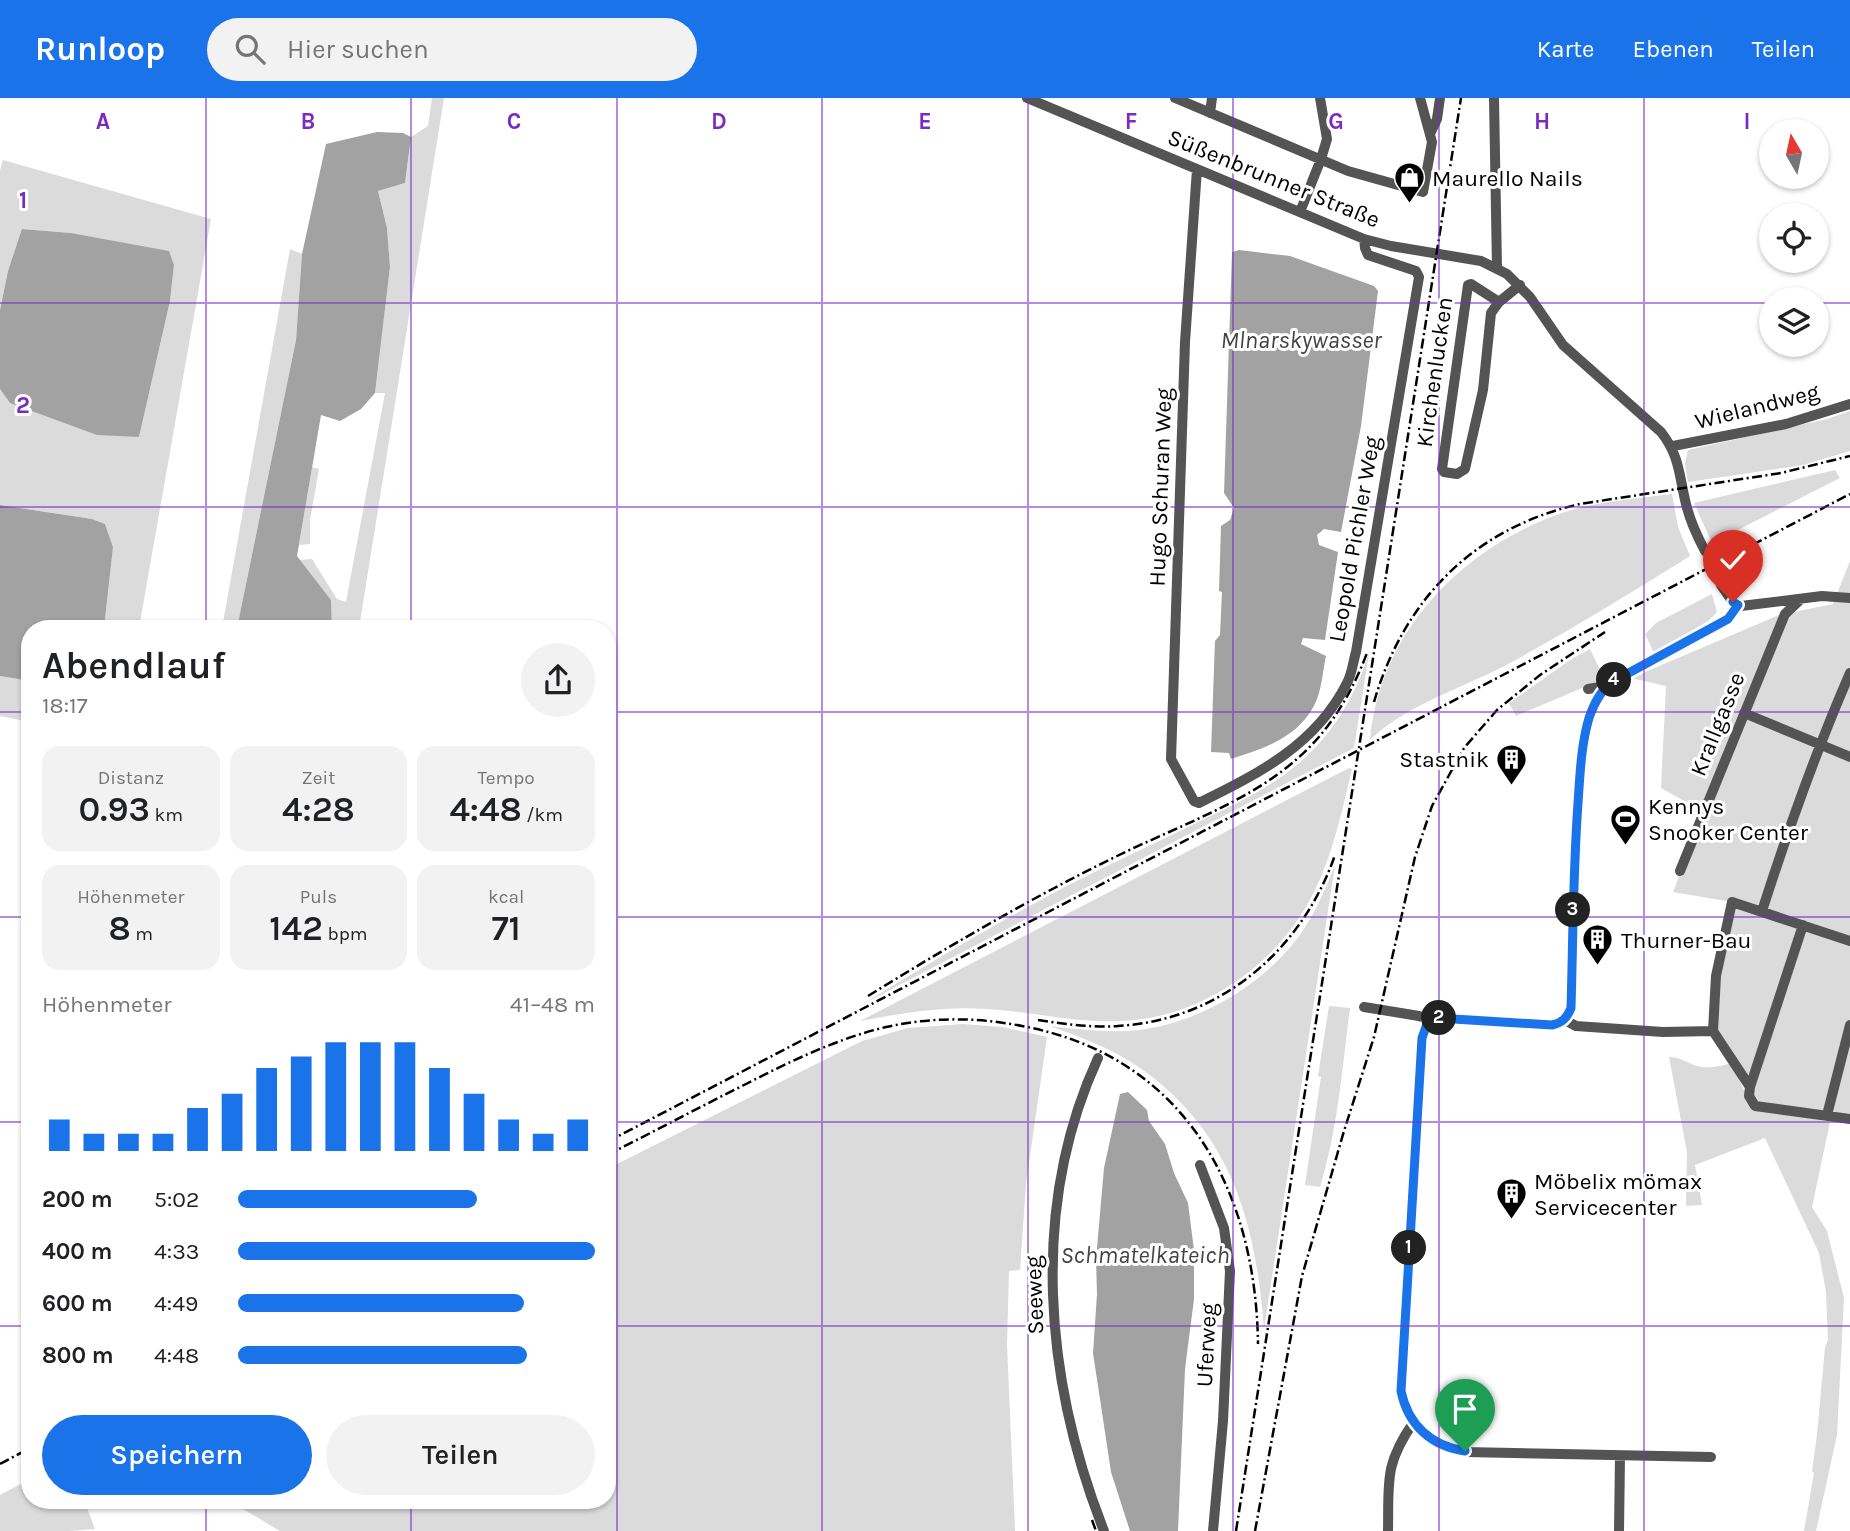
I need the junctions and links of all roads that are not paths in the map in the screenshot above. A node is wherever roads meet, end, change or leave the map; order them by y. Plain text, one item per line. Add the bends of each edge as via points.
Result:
1 (1027, 98) edge
2 (1175, 98) edge
3 (1212, 98) edge
4 (1320, 98) edge
5 (1420, 98) edge
6 (1440, 98) edge
7 (1494, 98) edge
8 (1040, 101) edge
9 (1210, 113) junction
10 (1431, 132) junction
11 (1321, 159) junction
12 (1197, 169) junction
13 (1300, 212) junction
14 (1364, 239) junction
15 (1497, 268) junction
16 (1520, 285) junction
17 (1499, 302) junction
18 (1850, 404) edge
19 (1672, 446) junction
20 (1705, 551) tunnel mouth
21 (1721, 585) tunnel mouth
22 (1801, 598) junction
23 (1850, 598) edge
24 (1738, 605) junction
25 (1850, 673) edge
26 (1607, 686) junction
27 (1588, 689) dead end
28 (1744, 713) junction
29 (1819, 744) junction
30 (1850, 757) edge
31 (1194, 801) joint
32 (1680, 871) dead end
33 (1762, 911) junction
34 (1803, 925) junction
35 (1850, 941) edge
36 (1364, 1007) dead end
37 (1565, 1020) junction
38 (1430, 1021) junction
39 (1850, 1025) edge
40 (1713, 1031) junction
41 (1098, 1058) dead end
42 (1750, 1087) junction
43 (1827, 1115) junction
44 (1850, 1119) edge
45 (1200, 1165) dead end
46 (1416, 1426) junction
47 (1620, 1456) junction
48 (1711, 1457) dead end
49 (1104, 1531) edge
50 (1213, 1531) edge
51 (1388, 1531) edge
52 (1619, 1531) edge

1 - 8 street, Süßenbrunner Straße
2 - 9 street
3 - 9 street
4 - 11 street via 1327,139
5 - 10 street
6 - 10 street
7 - 15 street
8 - 12 street, Süßenbrunner Straße
9 - 11 street
10 - 11 street via 1423,192 1374,180
11 - 13 street
12 - 13 street, Süßenbrunner Straße
12 - 31 street, Hugo Schuran Weg via 1185,342 1171,759
13 - 14 street, Süßenbrunner Straße
14 - 15 street, Süßenbrunner Straße
14 - 31 street, Leopold Pichler Weg via 1368,255 1416,271 1419,277 1349,681 1315,731 1261,772 1199,803
15 - 16 street, Süßenbrunner Straße
16 - 17 street
16 - 19 street, Süßenbrunner Straße via 1563,345
17 - 17 street, Kirchenlucken via 1468,285 1444,472 1457,474 1465,469 1483,390 1489,320
18 - 19 street, Wielandweg via 1786,424
19 - 20 street via 1691,521
21 - 24 street
22 - 23 street
22 - 24 street
22 - 28 street, Krallgasse via 1785,614
24 - 26 street via 1725,621
25 - 29 street
26 - 27 street
26 - 37 street via 1589,718 1582,760 1571,1008
28 - 29 street
28 - 32 street, Krallgasse
29 - 30 street
29 - 33 street
33 - 34 street
33 - 40 street via 1732,902 1716,976
34 - 35 street
34 - 42 street
36 - 38 street
37 - 38 street via 1552,1025 1446,1017
37 - 40 street via 1576,1026
38 - 46 street via 1422,1038 1401,1365 1403,1400
39 - 43 street
40 - 42 street
41 - 49 street, Seeweg via 1069,1145 1052,1260 1066,1410
42 - 43 street via 1755,1105
43 - 44 street
45 - 50 street, Uferweg via 1224,1228 1230,1271
46 - 47 street via 1445,1447 1465,1451
46 - 51 street via 1399,1443 1391,1460
47 - 48 street
47 - 52 street

